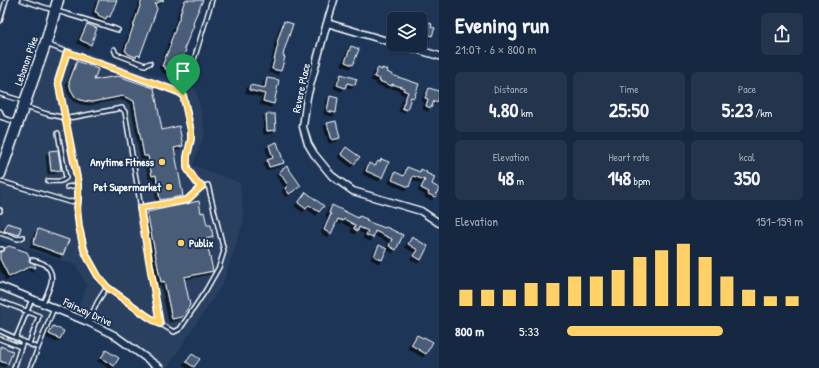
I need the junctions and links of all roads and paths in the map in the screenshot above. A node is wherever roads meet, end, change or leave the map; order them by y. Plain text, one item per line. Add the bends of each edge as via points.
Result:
1 (6, 0) edge
2 (22, 0) edge
3 (58, 0) edge
4 (212, 0) edge
5 (334, 0) edge
6 (54, 11) junction
7 (0, 20) edge
8 (327, 24) junction
9 (118, 30) dead end
10 (387, 41) edge
11 (44, 44) junction
12 (114, 49) dead end
13 (67, 52) junction
14 (426, 52) edge
15 (439, 56) edge
16 (150, 63) dead end
17 (190, 73) dead end
18 (0, 94) edge
19 (24, 104) junction
20 (0, 111) edge
21 (2, 117) edge
22 (66, 118) junction
23 (18, 122) junction
24 (58, 133) dead end
25 (0, 174) edge
26 (0, 181) edge
27 (48, 181) dead end
28 (78, 185) junction
29 (202, 186) junction
30 (67, 187) dead end
31 (78, 200) junction
32 (140, 208) junction
33 (439, 223) edge
34 (0, 233) edge
35 (22, 237) dead end
36 (32, 260) dead end
37 (0, 286) edge
38 (107, 287) junction
39 (32, 299) junction
40 (0, 301) edge
41 (44, 303) junction
42 (54, 308) junction
43 (27, 311) junction
44 (88, 322) junction
45 (160, 324) junction
46 (0, 331) edge
47 (16, 338) junction
48 (0, 339) edge
49 (23, 341) junction
50 (29, 344) junction
51 (21, 347) junction
52 (38, 348) junction
53 (14, 368) edge
54 (30, 368) edge
55 (160, 368) edge

1 - 7 lane
2 - 6 lane
3 - 6 main road, Lebanon Pike
4 - 17 lane
5 - 8 street, Revere Place
6 - 9 lane
6 - 11 main road, Lebanon Pike
8 - 10 street
8 - 33 street, Revere Place via 307,97 303,127 308,144 332,176 354,191 421,211
11 - 13 lane
11 - 19 main road, Lebanon Pike
12 - 16 lane via 116,54 121,56 145,65
13 - 22 lane via 58,81
13 - 29 lane via 183,95 191,131 187,168
14 - 15 street
18 - 19 lane
19 - 22 lane via 47,114
19 - 23 main road, Lebanon Pike
20 - 21 lane
21 - 23 lane
22 - 28 lane
22 - 32 lane via 122,108
23 - 25 main road, Lebanon Pike
24 - 27 lane via 66,178 59,182
26 - 31 lane via 69,202
28 - 30 lane
28 - 31 lane
29 - 32 lane via 187,200
29 - 45 lane via 208,185 224,251 219,267 180,329 174,332
31 - 38 lane via 78,222 84,250
32 - 45 lane
34 - 35 lane via 18,239
36 - 41 lane via 44,264 51,274 52,281
37 - 39 street, Fairway Drive
38 - 44 lane
38 - 45 lane
39 - 41 street, Fairway Drive
39 - 43 lane
40 - 43 lane
41 - 42 street, Fairway Drive
42 - 44 street, Fairway Drive
42 - 52 lane
43 - 47 lane
43 - 50 lane via 39,316
44 - 55 street, Fairway Drive via 114,335
46 - 47 lane
47 - 49 lane
48 - 51 lane
49 - 50 lane
49 - 51 lane
50 - 52 lane
51 - 53 lane
52 - 54 lane

